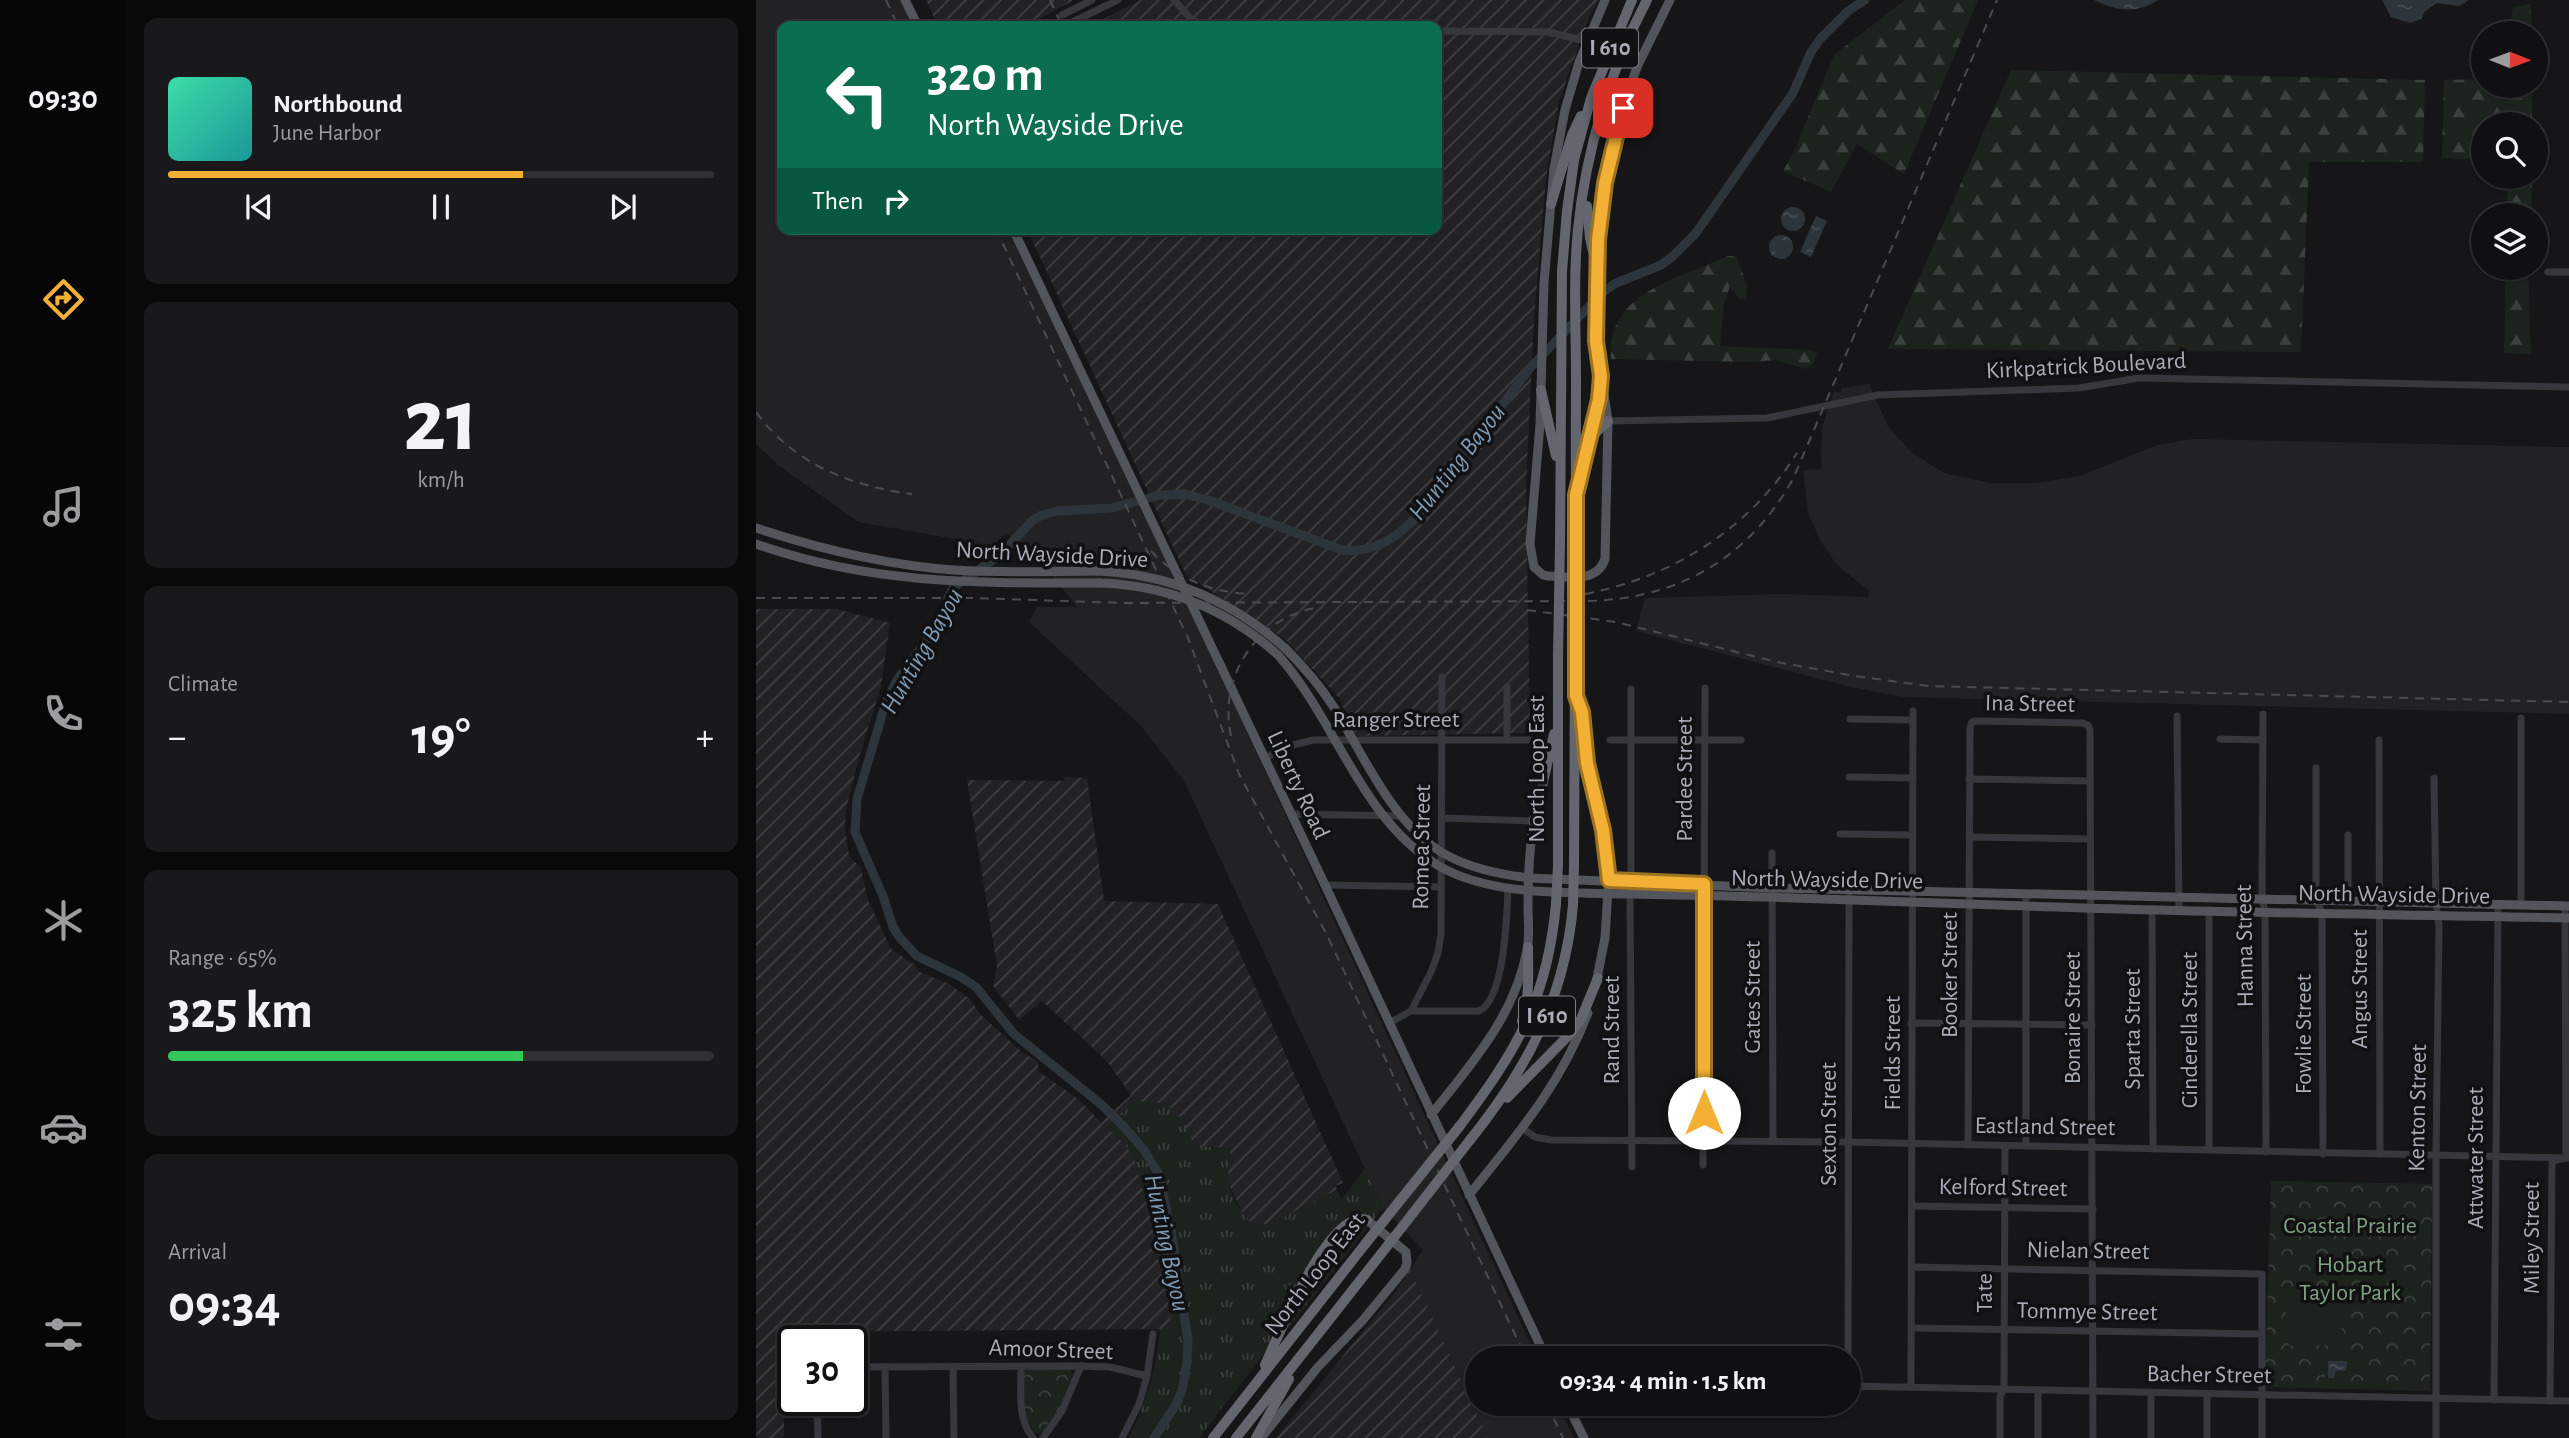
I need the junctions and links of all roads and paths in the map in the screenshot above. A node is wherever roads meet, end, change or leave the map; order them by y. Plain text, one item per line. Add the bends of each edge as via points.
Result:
1 (905, 0) edge
2 (1093, 0) edge
3 (1118, 0) edge
4 (1174, 0) edge
5 (1605, 0) edge
6 (1632, 0) edge
7 (1647, 0) edge
8 (1670, 0) edge
9 (1080, 6) junction
10 (1062, 15) dead end
11 (1084, 16) junction
12 (916, 21) edge
13 (1074, 21) edge
14 (1195, 21) edge
15 (1442, 31) edge
16 (1586, 41) junction
17 (1591, 98) junction
18 (1586, 181) junction
19 (1551, 204) junction
20 (1016, 235) edge
21 (1597, 268) junction
22 (2548, 272) dead end
23 (2569, 272) edge
24 (1601, 376) junction
25 (2569, 387) edge
26 (1541, 390) junction
27 (1608, 421) junction
28 (1590, 441) junction
29 (1560, 476) junction
30 (1576, 495) junction
31 (756, 528) edge
32 (756, 544) edge
33 (1281, 652) junction
34 (1442, 677) dead end
35 (1507, 687) dead end
36 (1705, 688) dead end
37 (1631, 689) dead end
38 (1576, 696) junction
39 (1913, 711) dead end
40 (2263, 714) dead end
41 (2177, 716) dead end
42 (1557, 718) junction
43 (2521, 718) dead end
44 (1850, 719) dead end
45 (1913, 720) junction
46 (1972, 722) joint
47 (2088, 725) joint
48 (1353, 738) junction
49 (1335, 739) junction
50 (1507, 739) junction
51 (2220, 739) dead end
52 (1442, 740) junction
53 (1530, 740) dead end
54 (1610, 740) dead end
55 (1631, 740) junction
56 (1741, 740) dead end
57 (2263, 740) junction
58 (2379, 740) dead end
59 (1704, 741) junction
60 (1265, 758) junction
61 (2316, 768) dead end
62 (1849, 777) dead end
63 (1913, 778) junction
64 (2434, 778) dead end
65 (1969, 779) junction
66 (2090, 781) junction
67 (1291, 814) junction
68 (1384, 816) junction
69 (1401, 816) junction
70 (1442, 818) junction
71 (1534, 821) junction
72 (1840, 834) dead end
73 (1912, 835) junction
74 (2348, 835) dead end
75 (1969, 837) junction
76 (2089, 839) junction
77 (1441, 852) junction
78 (1772, 853) dead end
79 (1442, 867) junction
80 (1529, 878) junction
81 (1609, 880) junction
82 (1631, 881) junction
83 (1704, 884) junction
84 (1325, 885) junction
85 (1441, 887) junction
86 (1508, 888) junction
87 (1528, 889) junction
88 (1772, 892) junction
89 (1969, 892) junction
90 (1608, 893) junction
91 (1630, 894) junction
92 (1849, 894) junction
93 (2026, 894) junction
94 (2090, 895) junction
95 (1704, 896) junction
96 (1913, 896) junction
97 (2178, 897) junction
98 (2262, 899) junction
99 (2316, 900) junction
100 (2348, 901) junction
101 (2379, 902) junction
102 (1969, 903) junction
103 (2436, 903) junction
104 (2498, 905) junction
105 (2521, 905) junction
106 (2026, 906) junction
107 (2567, 906) edge
108 (2092, 907) junction
109 (2152, 909) junction
110 (2179, 909) junction
111 (2210, 910) junction
112 (2265, 911) junction
113 (2322, 913) junction
114 (2379, 914) junction
115 (2438, 916) junction
116 (2498, 917) junction
117 (2567, 918) edge
118 (1528, 947) junction
119 (1598, 978) junction
120 (1410, 1011) junction
121 (1389, 1023) junction
122 (1911, 1023) junction
123 (1969, 1024) junction
124 (2026, 1024) junction
125 (2092, 1025) junction
126 (1506, 1061) junction
127 (1431, 1115) junction
128 (1490, 1115) junction
129 (1522, 1128) junction
130 (1632, 1140) junction
131 (1704, 1140) junction
132 (1773, 1141) junction
133 (1849, 1142) junction
134 (1912, 1144) junction
135 (1968, 1145) junction
136 (2005, 1146) junction
137 (2026, 1146) junction
138 (2093, 1148) junction
139 (2153, 1149) junction
140 (2209, 1150) junction
141 (2266, 1152) junction
142 (2323, 1154) junction
143 (2381, 1154) junction
144 (2436, 1155) junction
145 (2496, 1157) junction
146 (2568, 1158) edge
147 (1703, 1165) dead end
148 (1632, 1167) dead end
149 (1469, 1195) junction
150 (1912, 1206) junction
151 (2004, 1208) junction
152 (2093, 1209) junction
153 (1367, 1220) joint
154 (1912, 1267) junction
155 (2004, 1268) junction
156 (2093, 1270) junction
157 (1912, 1328) junction
158 (2004, 1329) junction
159 (2093, 1331) junction
160 (1153, 1334) dead end
161 (2262, 1334) junction
162 (1540, 1346) edge
163 (1848, 1346) edge
164 (1304, 1352) junction
165 (1081, 1366) junction
166 (868, 1367) edge
167 (885, 1367) junction
168 (953, 1367) junction
169 (1021, 1367) junction
170 (1147, 1376) junction
171 (1256, 1384) junction
172 (1861, 1385) edge
173 (1911, 1387) junction
174 (2004, 1389) junction
175 (2038, 1390) junction
176 (2093, 1392) junction
177 (2151, 1393) junction
178 (2207, 1394) junction
179 (2261, 1395) junction
180 (2436, 1398) junction
181 (2494, 1400) junction
182 (2550, 1401) junction
183 (2569, 1401) edge
184 (817, 1416) edge
185 (1573, 1416) edge
186 (818, 1438) edge
187 (886, 1438) edge
188 (954, 1438) edge
189 (1033, 1438) edge
190 (1043, 1438) edge
191 (1122, 1438) edge
192 (1213, 1438) edge
193 (1236, 1438) edge
194 (1259, 1438) edge
195 (1584, 1438) edge
196 (2000, 1438) edge
197 (2038, 1438) edge
198 (2093, 1438) edge
199 (2151, 1438) edge
200 (2207, 1438) edge
201 (2262, 1438) edge
202 (2436, 1438) edge

1 - 12 main road
2 - 9 street
3 - 11 street
4 - 14 street
5 - 16 main road
6 - 17 highway, North Loop East / I 610
7 - 18 highway, North Loop East / I 610 via 1614,76
8 - 21 main road via 1639,62 1623,108 1605,183
9 - 10 street
9 - 11 street
11 - 13 street
15 - 16 street via 1548,32
16 - 19 main road via 1560,130
17 - 19 highway via 1575,126
17 - 29 highway, North Loop East / I 610 via 1574,160 1563,238
18 - 21 highway
18 - 30 highway, North Loop East / I 610 via 1578,229
19 - 26 main road
20 - 60 main road, Liberty Road
21 - 24 main road via 1596,341
22 - 23 street
24 - 27 main road
24 - 28 highway
25 - 27 street, Kirkpatrick Boulevard via 2139,378 2071,389 1878,395 1767,418
26 - 27 main road via 1530,544 1532,564 1543,575 1587,577 1604,564
26 - 29 highway
27 - 28 highway
28 - 30 highway
29 - 42 highway, North Loop East / I 610, bridge
30 - 38 highway, North Loop East / I 610, bridge
31 - 33 main road, North Wayside Drive, bridge via 842,553 915,566 998,572 1098,571 1157,579 1202,593 1245,617
32 - 33 main road, North Wayside Drive, bridge via 838,568 938,582 1146,587 1183,597
33 - 48 main road, North Wayside Drive via 1319,685
33 - 49 main road, North Wayside Drive
34 - 52 street, Romea Street
35 - 50 street
36 - 59 street, Pardee Street
37 - 55 street
38 - 81 highway
38 - 128 highway, North Loop East / I 610, bridge via 1573,905 1564,964 1546,1019 1521,1070
39 - 45 street, Fields Street
40 - 57 street, Hanna Street
41 - 97 street
42 - 71 highway
42 - 126 highway, North Loop East / I 610, bridge via 1558,866 1550,950 1539,993
43 - 105 street
44 - 45 street
45 - 63 street, Fields Street
46 - 47 street, Ina Street
46 - 65 street, Booker Street
47 - 66 street, Bonaire Street
48 - 49 street, Ranger Street
48 - 52 street, Ranger Street
48 - 69 main road, North Wayside Drive
49 - 60 street, Ranger Street via 1301,743
49 - 68 main road, North Wayside Drive
50 - 52 street, Ranger Street
50 - 53 street, Ranger Street
51 - 57 street
52 - 70 street, Romea Street
54 - 55 street
55 - 59 street
55 - 82 street
56 - 59 street
57 - 98 street, Hanna Street
58 - 101 street, Angus Street
59 - 83 street, Pardee Street
60 - 67 main road, Liberty Road
61 - 99 street
62 - 63 street
63 - 73 street, Fields Street
64 - 103 street, Kenton Street
65 - 66 street
65 - 75 street, Booker Street
66 - 76 street, Bonaire Street
67 - 68 street
67 - 84 main road, Liberty Road
68 - 69 street
68 - 79 main road, North Wayside Drive via 1402,838
69 - 77 main road, North Wayside Drive
70 - 71 street
70 - 77 street, Romea Street
71 - 80 main road
72 - 73 street
73 - 96 street, Fields Street
74 - 100 street
75 - 76 street
75 - 89 street, Booker Street
76 - 94 street, Bonaire Street
77 - 79 street, Romea Street
77 - 80 main road, North Wayside Drive via 1473,867
78 - 88 street, Gates Street
79 - 85 street, Romea Street
79 - 86 main road, North Wayside Drive via 1476,883
80 - 81 main road, North Wayside Drive
80 - 87 main road
81 - 82 main road, North Wayside Drive
81 - 90 main road
82 - 83 main road, North Wayside Drive
83 - 88 main road, North Wayside Drive
83 - 95 street, Pardee Street
84 - 85 street
84 - 121 main road, Liberty Road
85 - 120 street, Romea Street via 1438,953
86 - 87 main road, North Wayside Drive
86 - 120 street via 1504,951 1487,1006 1479,1011
87 - 90 main road, North Wayside Drive
87 - 118 main road
88 - 92 main road, North Wayside Drive
88 - 95 main road, North Wayside Drive
88 - 132 street, Gates Street
89 - 93 main road, North Wayside Drive
89 - 96 main road, North Wayside Drive
89 - 102 street, Booker Street
90 - 91 main road, North Wayside Drive
90 - 119 main road
91 - 95 main road, North Wayside Drive
91 - 130 street, Rand Street
92 - 96 main road, North Wayside Drive
92 - 133 street, Sexton Street
93 - 94 main road, North Wayside Drive
93 - 106 street
94 - 97 main road, North Wayside Drive
94 - 108 street, Bonaire Street
95 - 131 street, Pardee Street
96 - 102 main road, North Wayside Drive
96 - 122 street, Fields Street
97 - 98 main road, North Wayside Drive
97 - 110 street
98 - 99 main road, North Wayside Drive
98 - 112 street, Hanna Street
99 - 100 main road, North Wayside Drive
99 - 113 street
100 - 101 main road, North Wayside Drive
101 - 103 main road, North Wayside Drive
101 - 114 street, Angus Street
102 - 106 main road, North Wayside Drive
102 - 123 street, Booker Street
103 - 104 main road, North Wayside Drive
103 - 115 street, Kenton Street
104 - 105 main road, North Wayside Drive
104 - 116 street, Attwater Street
105 - 107 main road, North Wayside Drive
106 - 108 main road, North Wayside Drive
106 - 124 street
107 - 117 street, Miley Street
108 - 109 main road, North Wayside Drive
108 - 125 street, Bonaire Street
109 - 110 main road, North Wayside Drive
109 - 139 street, Sparta Street
110 - 111 main road, North Wayside Drive
111 - 112 main road, North Wayside Drive
111 - 140 street, Cinderella Street
112 - 113 main road, North Wayside Drive
112 - 141 street, Hanna Street
113 - 114 main road, North Wayside Drive
113 - 142 street, Fowlie Street
114 - 115 main road, North Wayside Drive
114 - 143 street, Angus Street
115 - 116 main road, North Wayside Drive
115 - 144 street, Kenton Street
116 - 117 main road, North Wayside Drive
116 - 145 street, Attwater Street
117 - 146 street, Miley Street
118 - 126 highway via 1525,1011
118 - 127 main road via 1505,1016
119 - 128 highway via 1581,1019 1568,1036
119 - 129 main road via 1574,1049
120 - 121 street
121 - 127 main road, Liberty Road
122 - 123 street
122 - 134 street, Fields Street
123 - 124 street
123 - 135 street, Booker Street
124 - 125 street
124 - 137 street
125 - 138 street, Bonaire Street
126 - 171 highway, North Loop East / I 610, bridge
127 - 149 main road, Liberty Road
128 - 164 highway, North Loop East / I 610, bridge
129 - 130 street, Eastland Street via 1551,1140
129 - 149 main road
130 - 131 street, Eastland Street
130 - 148 street, Rand Street
131 - 132 street, Eastland Street
131 - 147 street, Pardee Street
132 - 133 street, Eastland Street
133 - 134 street, Eastland Street
133 - 163 street, Sexton Street
134 - 135 street, Eastland Street
134 - 150 street, Fields Street
135 - 136 street, Eastland Street
136 - 137 street, Eastland Street
136 - 151 street, Tate
137 - 138 street, Eastland Street
138 - 139 street, Eastland Street
138 - 152 street, Bonaire Street
139 - 140 street, Eastland Street
140 - 141 street, Eastland Street
141 - 142 street, Eastland Street
142 - 143 street, Eastland Street
143 - 144 street, Eastland Street
144 - 145 street, Eastland Street
144 - 180 street, Kenton Street
145 - 146 street, Eastland Street
145 - 181 street, Attwater Street
146 - 182 street, Miley Street via 2552,1161
149 - 162 main road, Liberty Road
150 - 151 street, Kelford Street
150 - 154 street, Fields Street
151 - 152 street, Kelford Street
151 - 155 street, Tate
152 - 156 street, Bonaire Street
153 - 171 highway via 1348,1222 1321,1253
153 - 194 main road via 1406,1252 1405,1269
154 - 155 street, Nielan Street
154 - 157 street, Fields Street
155 - 156 street, Nielan Street
155 - 158 street, Tate
156 - 159 street, Bonaire Street
156 - 161 street, Nielan Street via 2262,1274
157 - 158 street, Tommye Street
157 - 173 street, Fields Street
158 - 159 street, Tommye Street
158 - 174 street, Tate
159 - 161 street, Tommye Street
159 - 176 street, Bonaire Street
160 - 170 street
161 - 179 street
164 - 193 highway, North Loop East / I 610
164 - 194 highway
165 - 169 street, Amoor Street
165 - 170 street, Amoor Street
165 - 190 street via 1062,1411
166 - 167 street
167 - 168 street, Amoor Street
167 - 187 street
168 - 169 street, Amoor Street
168 - 188 street
169 - 189 street via 1021,1413
170 - 191 street
171 - 192 highway, North Loop East / I 610
172 - 173 street, Bacher Street
173 - 174 street, Bacher Street
174 - 175 street, Bacher Street
174 - 196 street, Tate
175 - 176 street, Bacher Street
175 - 197 street
176 - 177 street, Bacher Street
176 - 198 street, Bonaire Street
177 - 178 street, Bacher Street
177 - 199 street
178 - 179 street, Bacher Street
178 - 200 street
179 - 180 street, Bacher Street
179 - 201 street
180 - 181 street, Bacher Street
180 - 202 street, Kenton Street
181 - 182 street, Bacher Street
182 - 183 street, Bacher Street
184 - 186 street
185 - 195 main road

